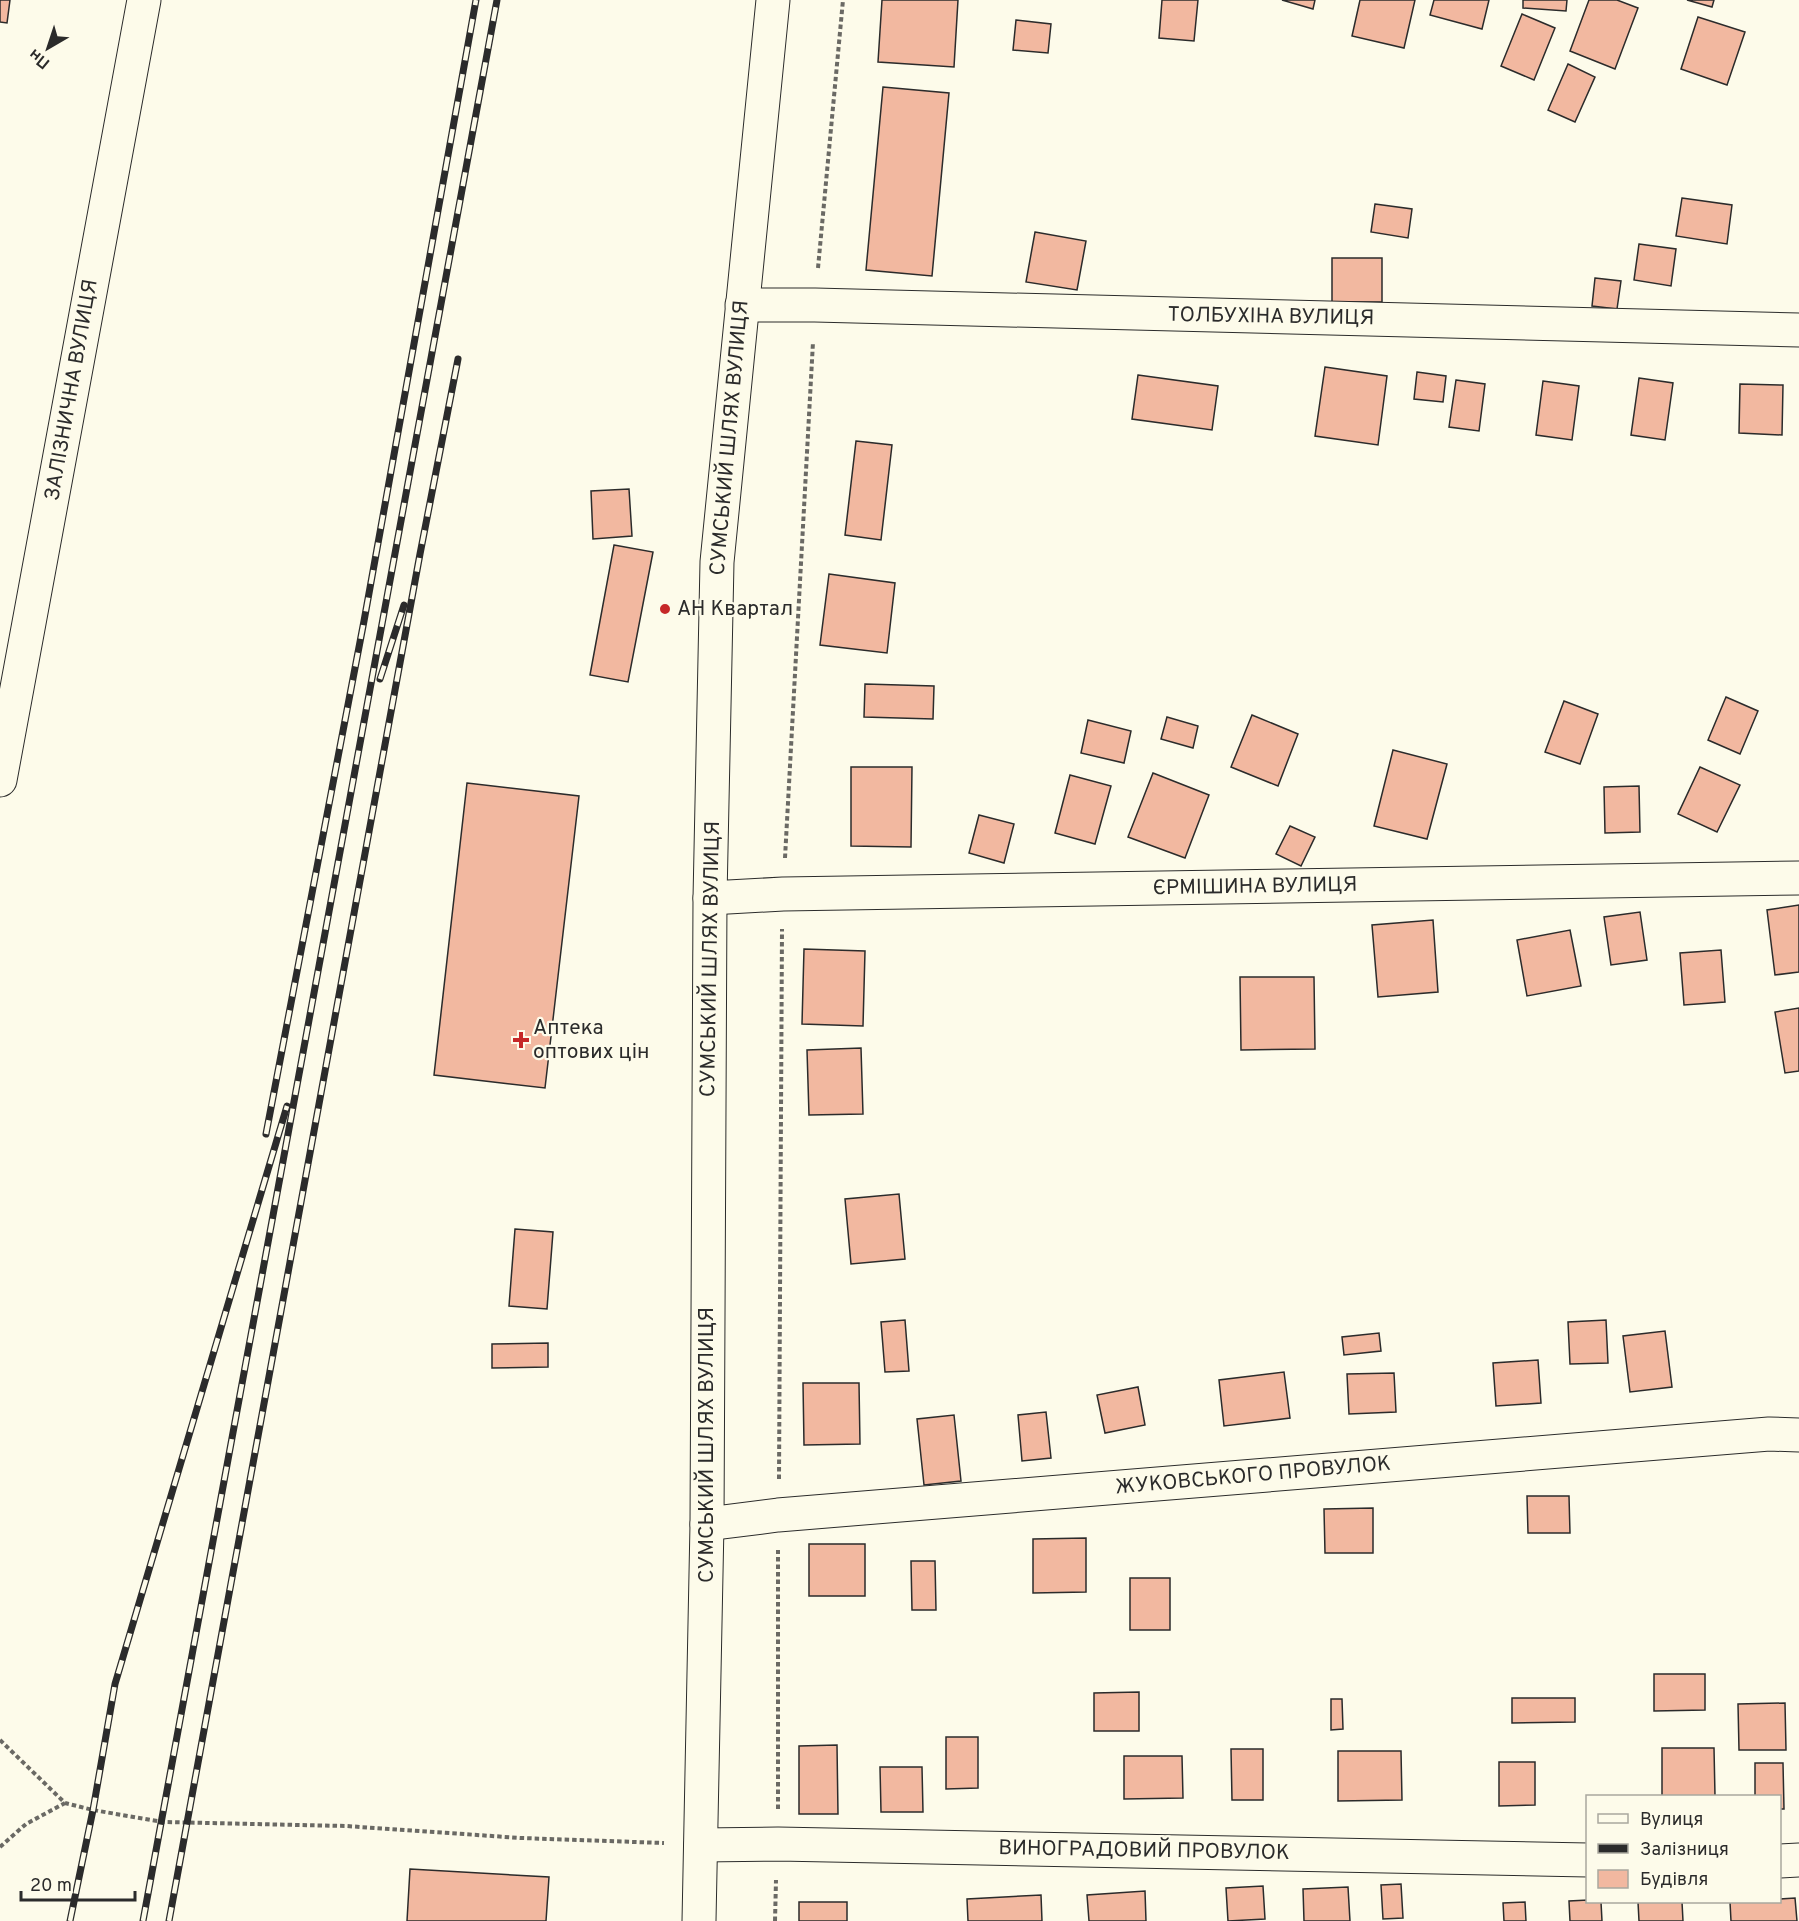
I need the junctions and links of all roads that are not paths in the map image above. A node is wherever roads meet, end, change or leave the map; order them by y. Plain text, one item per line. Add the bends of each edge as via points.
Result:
1 (144, 0) edge
2 (773, 0) edge
3 (742, 305) junction
4 (1799, 330) edge
5 (0, 780) edge
6 (1799, 878) edge
7 (710, 898) junction
8 (1799, 1435) edge
9 (708, 1524) junction
10 (701, 1845) junction
11 (1586, 1860) edge
12 (1799, 1860) edge
13 (1781, 1861) edge
14 (699, 1921) edge

1 - 5 street, ЗАЛІЗНИЧНА ВУЛИЦЯ
2 - 3 street, СУМСЬКИЙ ШЛЯХ ВУЛИЦЯ
3 - 4 street, ТОЛБУХІНА ВУЛИЦЯ
3 - 7 street, СУМСЬКИЙ ШЛЯХ ВУЛИЦЯ via 717,562
6 - 7 street, ЄРМІШИНА ВУЛИЦЯ
7 - 9 street, СУМСЬКИЙ ШЛЯХ ВУЛИЦЯ
8 - 9 street, ЖУКОВСЬКОГО ПРОВУЛОК via 1769,1434 778,1515
9 - 10 street, СУМСЬКИЙ ШЛЯХ ВУЛИЦЯ
10 - 11 street, ВИНОГРАДОВИЙ ПРОВУЛОК
10 - 14 street, СУМСЬКИЙ ШЛЯХ ВУЛИЦЯ
12 - 13 street

